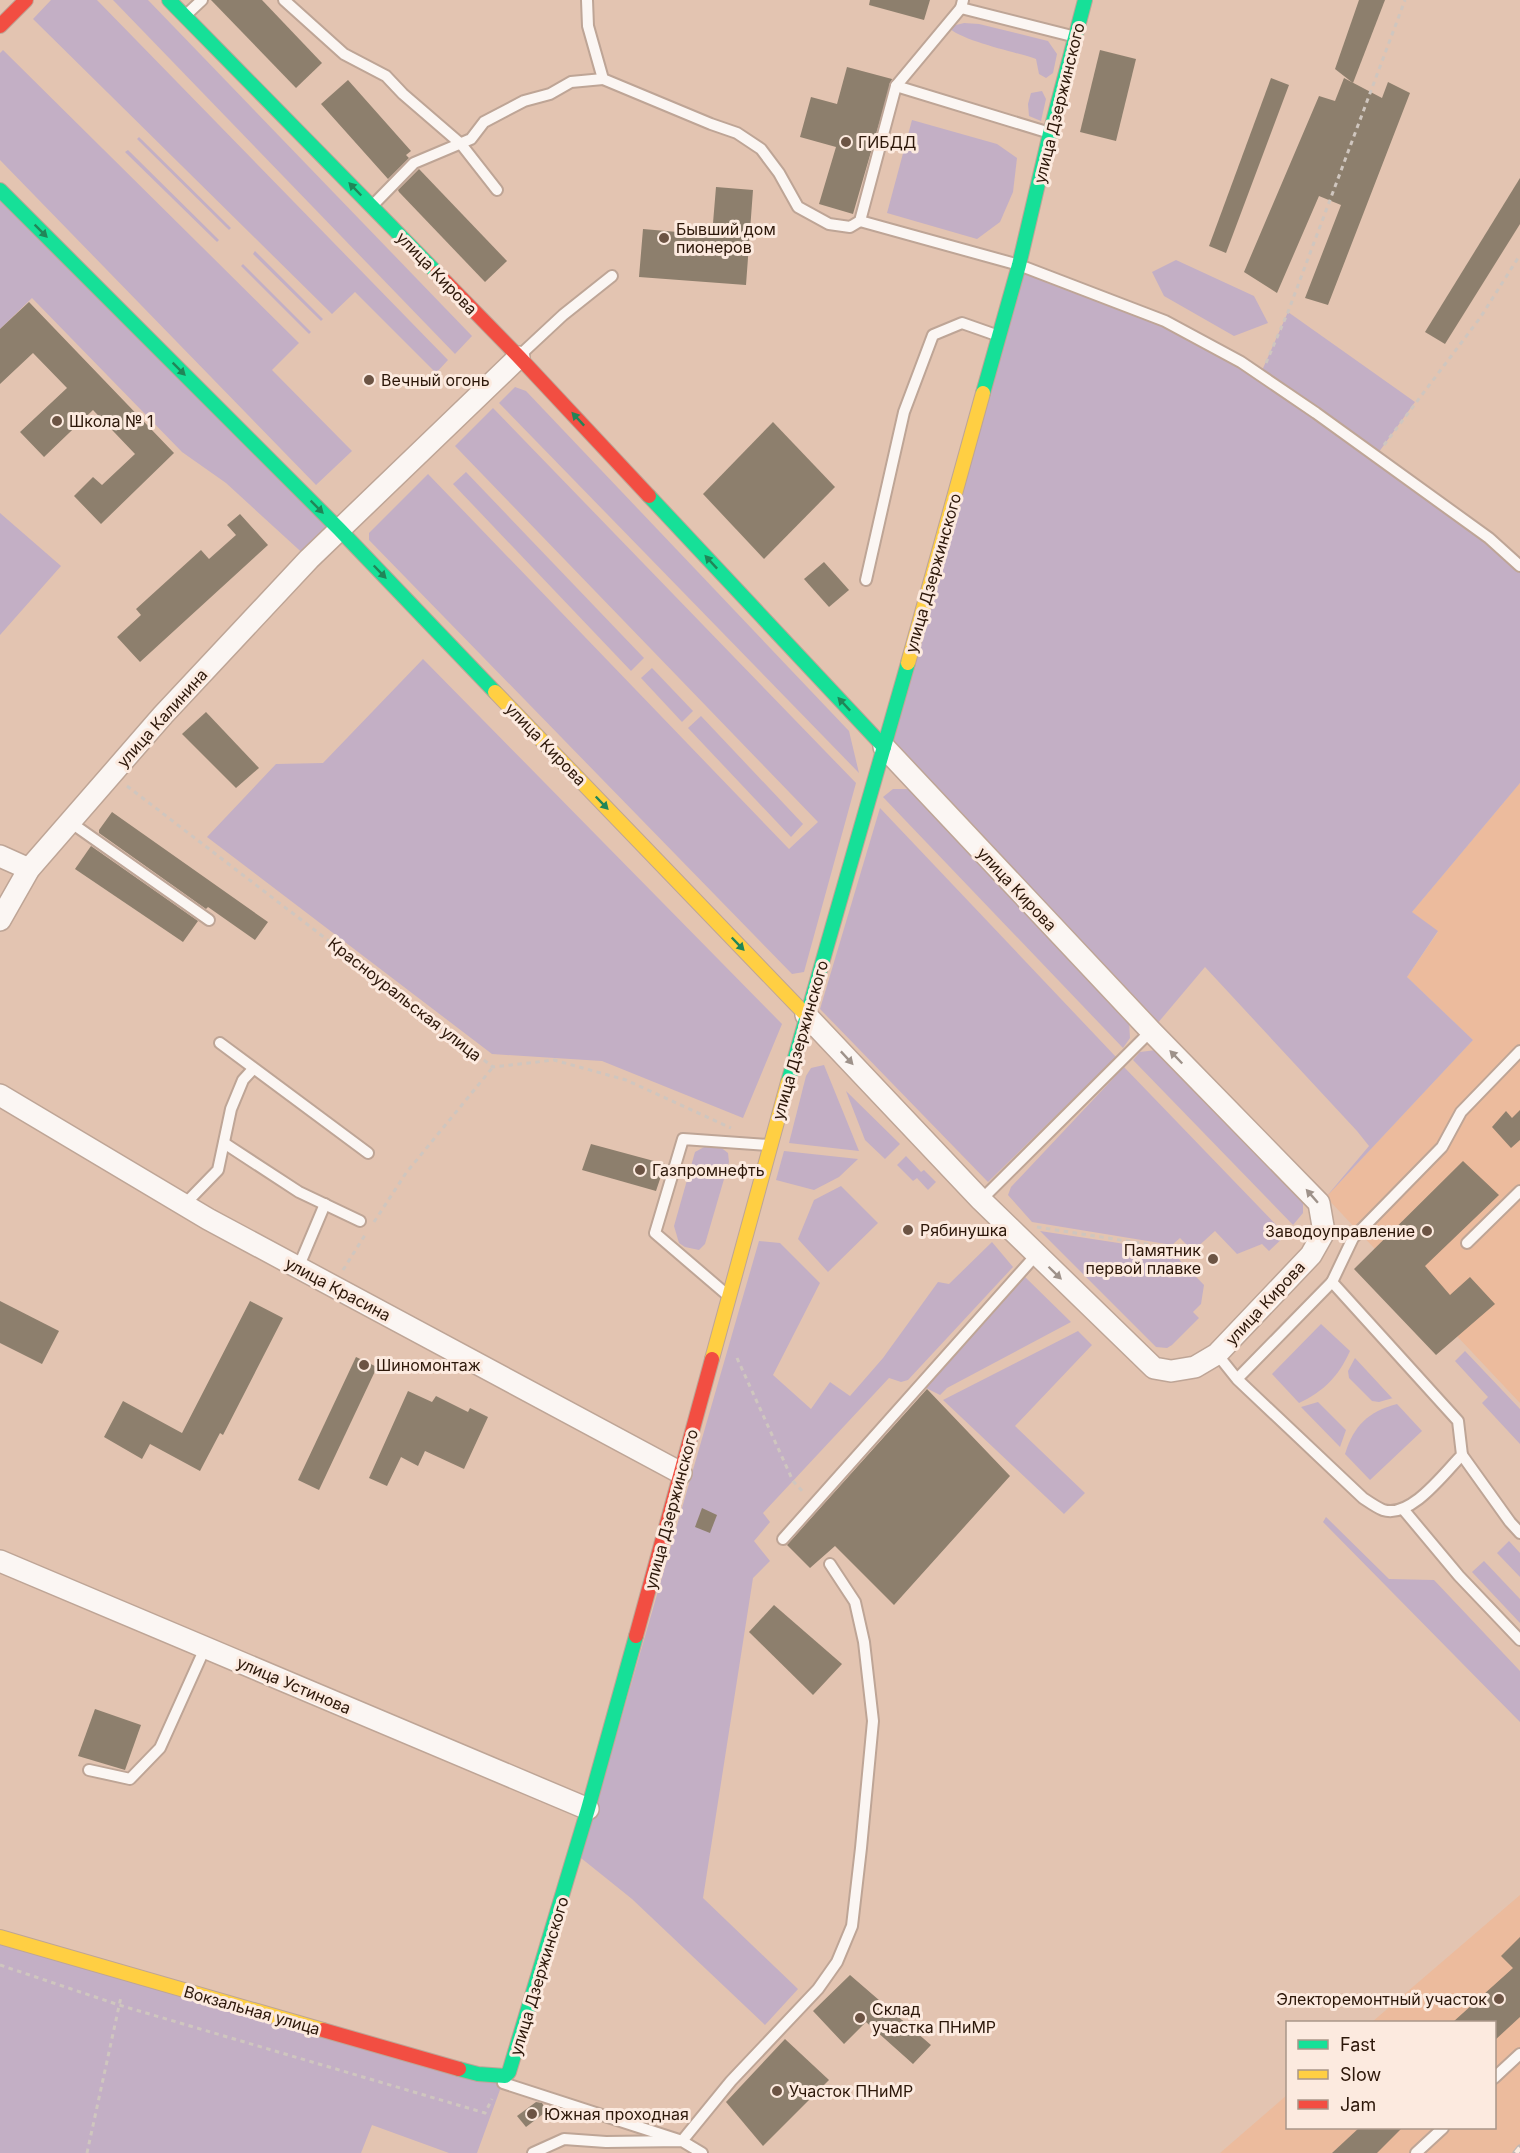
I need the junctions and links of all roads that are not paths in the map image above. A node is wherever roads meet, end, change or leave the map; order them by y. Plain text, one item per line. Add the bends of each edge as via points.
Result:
1 (26, 0) edge
2 (170, 0) edge
3 (202, 0) edge
4 (284, 0) edge
5 (587, 0) edge
6 (1085, 0) edge
7 (962, 4) edge
8 (185, 15) junction
9 (0, 26) edge
10 (1075, 37) junction
11 (603, 78) junction
12 (896, 86) junction
13 (1050, 133) junction
14 (461, 144) junction
15 (0, 190) edge
16 (497, 190) dead end
17 (372, 206) junction
18 (860, 221) junction
19 (1019, 265) junction
20 (612, 276) dead end
21 (999, 336) junction
22 (519, 357) junction
23 (339, 530) junction
24 (1520, 566) edge
25 (866, 580) dead end
26 (884, 747) junction
27 (70, 822) junction
28 (0, 856) edge
29 (29, 869) junction
30 (0, 920) edge
31 (209, 920) dead end
32 (806, 1015) junction
33 (1151, 1031) junction
34 (220, 1043) dead end
35 (1520, 1051) edge
36 (253, 1069) junction
37 (0, 1095) edge
38 (224, 1143) junction
39 (771, 1146) junction
40 (368, 1153) dead end
41 (1520, 1191) edge
42 (981, 1200) junction
43 (325, 1204) junction
44 (184, 1205) junction
45 (360, 1221) dead end
46 (1467, 1243) dead end
47 (1036, 1255) junction
48 (298, 1268) junction
49 (1332, 1282) junction
50 (730, 1297) junction
51 (1217, 1354) junction
52 (1237, 1379) junction
53 (1462, 1455) junction
54 (681, 1473) junction
55 (1403, 1509) junction
56 (1520, 1533) edge
57 (783, 1539) dead end
58 (0, 1561) edge
59 (830, 1564) dead end
60 (1520, 1640) edge
61 (205, 1648) junction
62 (89, 1770) dead end
63 (588, 1809) junction
64 (0, 1937) edge
65 (1520, 2054) edge
66 (1496, 2076) edge
67 (504, 2079) junction
68 (1441, 2129) edge
69 (682, 2141) junction
70 (533, 2153) edge
71 (702, 2153) edge
72 (1416, 2153) edge

1 - 9 street
2 - 8 street, улица Кирова
3 - 8 lane
4 - 14 lane via 344,54 386,76
5 - 11 lane via 588,26
6 - 10 street, улица Дзержинского
7 - 10 lane
7 - 12 lane
17 -> 8 street, улица Кирова
10 - 13 street, улица Дзержинского
11 - 14 lane via 571,82 550,94 525,101 484,122 471,139
11 - 18 lane via 737,133 761,150 798,207 815,217 850,227
12 - 13 lane
12 - 18 lane
13 - 19 street, улица Дзержинского
14 - 16 lane
14 - 17 lane via 414,163
15 -> 23 street, улица Кирова
17 - 22 street, улица Кирова
18 - 19 lane
19 - 21 street, улица Дзержинского
19 - 24 lane via 1165,321 1241,362 1489,538
20 - 22 lane
21 - 25 lane via 962,323 933,335 904,412
21 - 26 street, улица Дзержинского
22 - 23 street, улица Калинина
26 -> 22 street, улица Кирова
23 - 27 street, улица Калинина via 171,706
23 -> 32 street, улица Кирова
26 - 32 street, улица Дзержинского
26 - 33 street, улица Кирова
27 - 29 street, улица Калинина
27 - 31 lane
28 - 29 street
29 - 30 street, улица Калинина
32 - 39 street, улица Дзержинского
32 -> 42 street, улица Кирова
33 - 42 lane
51 -> 33 street, улица Кирова via 1311,1255 1324,1232 1318,1203
34 - 36 lane
35 - 49 lane via 1461,1112 1442,1148 1353,1238
36 - 38 lane via 243,1080 231,1109
36 - 40 lane
37 - 44 street, улица Красина
38 - 43 lane
38 - 44 lane via 218,1170
39 - 50 street, улица Дзержинского
39 - 50 lane via 683,1139 655,1233
41 - 46 lane
42 - 47 street, улица Кирова
43 - 45 lane
43 - 48 lane
44 - 48 street, улица Красина
47 -> 51 street, улица Кирова via 1154,1368 1171,1371 1195,1366
47 - 57 lane
48 - 54 street, улица Красина
49 - 52 lane
49 - 53 lane via 1458,1421
50 - 54 street, улица Дзержинского
51 - 52 lane
52 - 55 lane via 1363,1498 1385,1511
53 - 55 lane via 1424,1495
53 - 56 lane
54 - 63 street, улица Дзержинского
55 - 60 lane
58 - 61 street, улица Устинова
59 - 69 lane via 855,1602 873,1721 852,1926 837,1962 818,1989 731,2081
61 - 62 lane via 160,1748 130,1779
61 - 63 street, улица Устинова
63 - 67 street, улица Дзержинского via 513,2062
64 - 67 street, Вокзальная улица
65 - 66 lane
67 - 69 lane
68 - 72 lane
69 - 70 lane via 564,2139
69 - 71 lane

